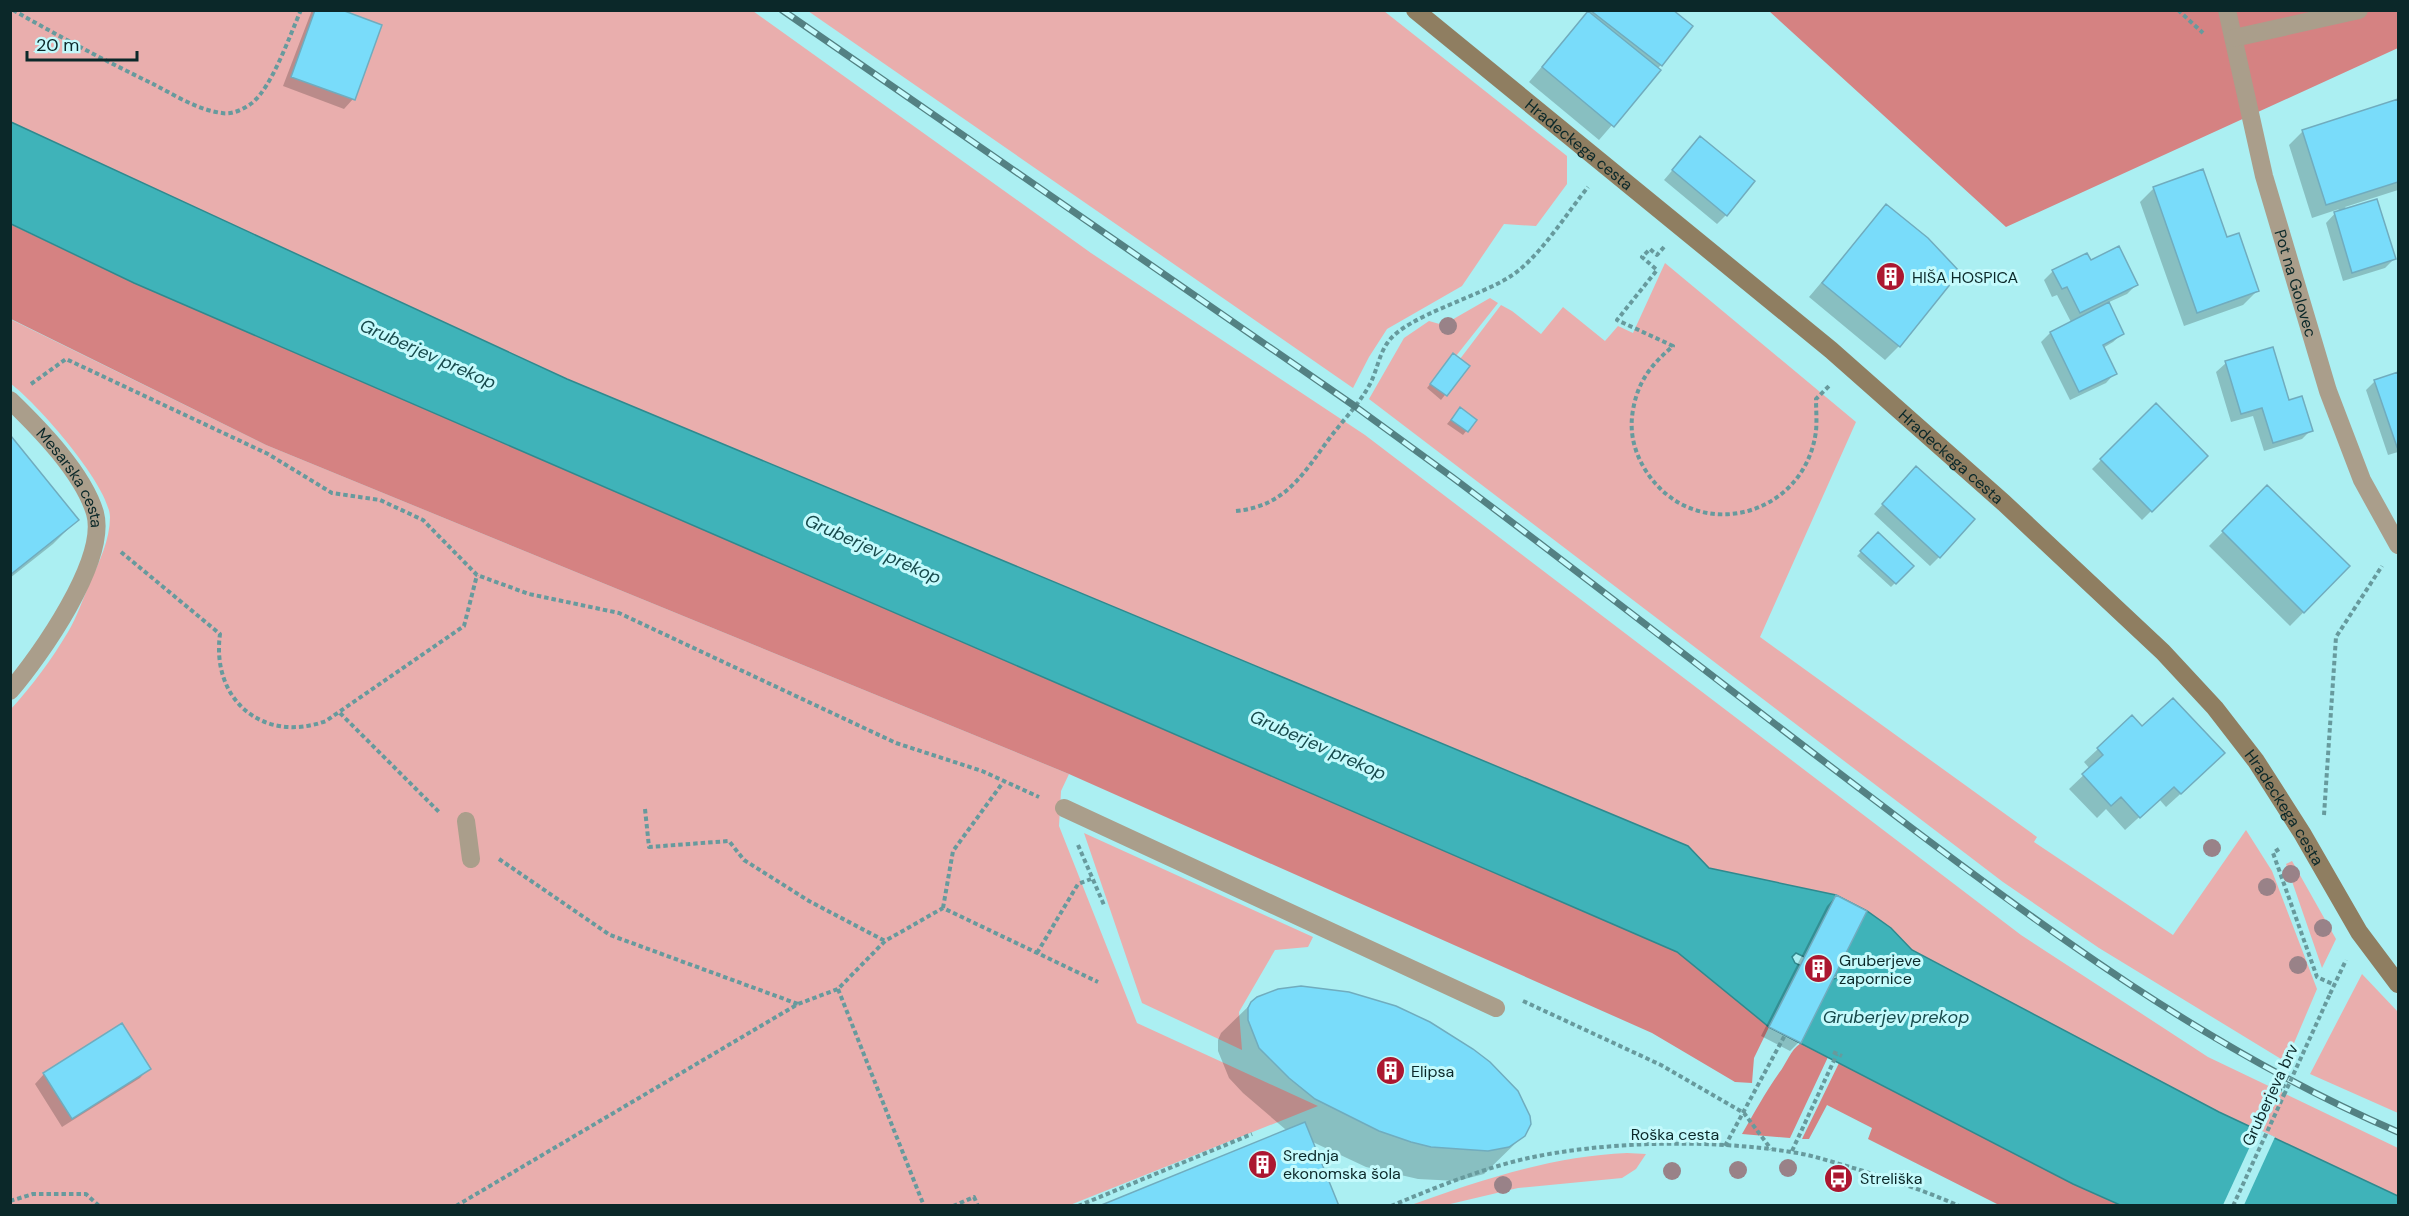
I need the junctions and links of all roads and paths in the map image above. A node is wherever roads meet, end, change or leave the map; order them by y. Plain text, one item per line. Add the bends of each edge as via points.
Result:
1 (13, 10) edge
2 (301, 10) edge
3 (1415, 10) edge
4 (2227, 10) edge
5 (2359, 10) edge
6 (2234, 38) junction
7 (1606, 165) junction
8 (1657, 255) dead end
9 (29, 386) dead end
10 (1821, 392) dead end
11 (10, 400) edge
12 (1236, 511) dead end
13 (97, 532) junction
14 (2398, 544) edge
15 (477, 575) junction
16 (10, 691) edge
17 (340, 713) junction
18 (1004, 781) junction
19 (645, 809) dead end
20 (1072, 811) junction
21 (441, 814) dead end
22 (2323, 820) dead end
23 (467, 830) joint
24 (2302, 833) junction
25 (471, 859) dead end
26 (1091, 879) junction
27 (1104, 905) dead end
28 (943, 908) junction
29 (885, 941) junction
30 (1037, 953) junction
31 (2345, 963) dead end
32 (1098, 982) dead end
33 (2398, 984) edge
34 (2334, 985) junction
35 (838, 989) junction
36 (1523, 1001) dead end
37 (798, 1004) junction
38 (1496, 1008) dead end
39 (1785, 1035) dead end
40 (1837, 1054) dead end
41 (2288, 1088) junction
42 (2284, 1095) junction
43 (1744, 1113) junction
44 (1252, 1134) dead end
45 (1725, 1146) junction
46 (1771, 1149) junction
47 (1792, 1152) junction
48 (1844, 1165) junction
49 (1839, 1178) dead end
50 (10, 1201) edge
51 (99, 1206) edge
52 (456, 1206) edge
53 (924, 1206) edge
54 (952, 1206) edge
55 (978, 1206) edge
56 (1078, 1206) edge
57 (1391, 1206) edge
58 (1959, 1206) edge
59 (2233, 1206) edge

1 - 2 path via 187,101 224,114 237,111 261,92
3 - 7 street, Hradeckega cesta
4 - 6 street, Pot na Golovec
5 - 6 street
6 - 14 street, Pot na Golovec via 2264,176 2328,391 2362,480
7 - 12 path via 1513,275 1394,334 1356,408 1304,474 1274,500 1257,509
7 - 24 street, Hradeckega cesta via 1831,350 2109,599 2215,708 2256,761
8 - 10 path via 1650,249 1642,257 1657,270 1617,320 1673,346 1654,361 1643,377 1631,420 1632,441 1639,459 1666,495 1699,511 1724,515 1749,512 1782,494 1809,456 1816,429 1816,399
9 - 15 path via 66,359 268,454 332,493 380,500 423,520
11 - 13 street, Mesarska cesta via 47,438 76,476 96,515
13 - 16 street, Mesarska cesta via 71,603 42,651
13 - 17 path via 220,634 220,673 231,696 249,714 271,725 295,728 313,726
14 - 22 path via 2336,637
15 - 17 path via 464,627
15 - 18 path via 529,594 619,613 896,743
17 - 21 path
18 - 20 path
18 - 28 path via 953,850
19 - 29 path via 649,847 729,840 744,860 809,901
20 - 26 path via 1073,833
20 - 38 street
23 - 25 street
23 - 37 path via 610,935
24 - 33 street, Hradeckega cesta via 2359,932
24 - 34 path via 2273,853 2317,977
26 - 27 path
26 - 30 path via 1078,884
28 - 29 path
28 - 30 path
29 - 35 path
30 - 32 path
31 - 34 path, Gruberjeva brv
34 - 41 path, Gruberjeva brv, bridge
35 - 37 path
35 - 53 path
36 - 43 path via 1661,1065
37 - 52 path
39 - 43 path
40 - 47 path
41 - 42 path, Gruberjeva brv, bridge
41 - 42 path, bridge via 2282,1085 2279,1092
42 - 59 path, Gruberjeva brv
43 - 45 path
43 - 46 path
44 - 56 path
45 - 46 path, Roška cesta
45 - 57 path, Roška cesta via 1578,1149 1476,1174
46 - 47 path, Roška cesta
47 - 48 path, Roška cesta
48 - 49 path
48 - 58 path, Roška cesta
50 - 51 path via 33,1194 86,1194
54 - 55 path via 974,1197

